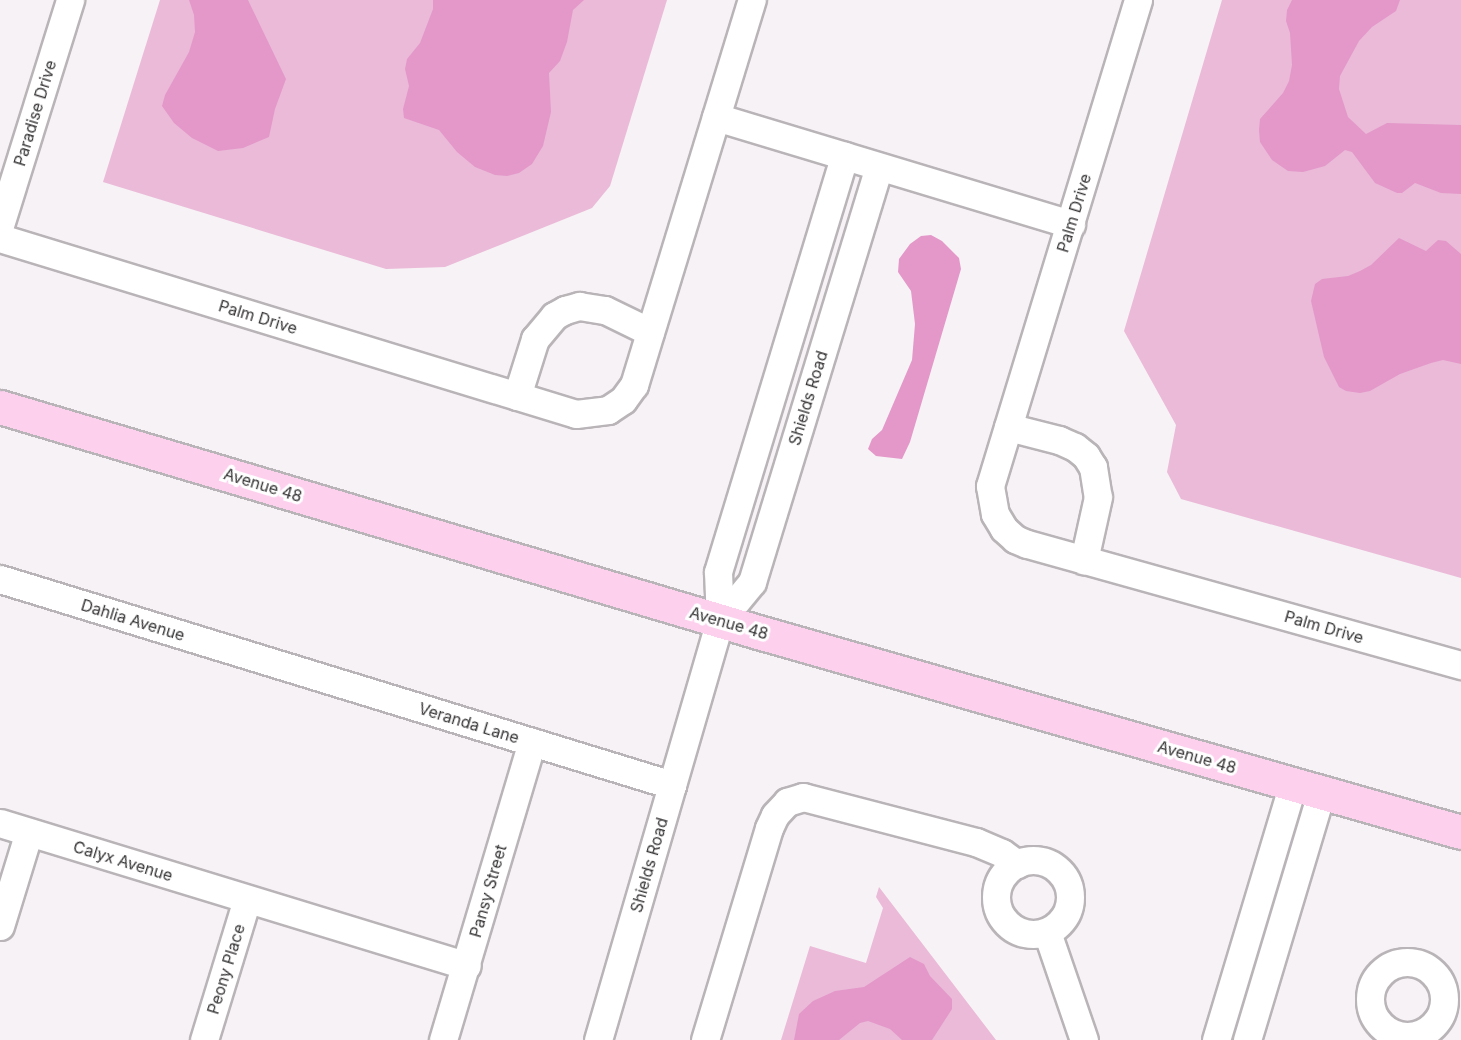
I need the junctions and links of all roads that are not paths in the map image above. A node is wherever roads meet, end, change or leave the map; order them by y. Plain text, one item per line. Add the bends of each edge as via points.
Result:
1 (70, 0) edge
2 (752, 0) edge
3 (1138, 0) edge
4 (716, 117) junction
5 (844, 156) junction
6 (879, 166) junction
7 (1071, 224) junction
8 (0, 225) edge
9 (0, 238) edge
10 (650, 332) junction
11 (517, 396) junction
12 (0, 407) edge
13 (1008, 427) junction
14 (1084, 560) junction
15 (0, 579) edge
16 (720, 621) junction
17 (266, 660) joint
18 (1461, 665) edge
19 (532, 742) junction
20 (672, 785) junction
21 (1307, 788) junction
22 (0, 823) edge
23 (29, 832) junction
24 (1461, 832) edge
25 (1017, 864) junction
26 (247, 899) junction
27 (0, 927) edge
28 (1047, 932) junction
29 (467, 966) junction
30 (1450, 980) edge
31 (1370, 1032) edge
32 (204, 1040) edge
33 (443, 1040) edge
34 (598, 1040) edge
35 (705, 1040) edge
36 (1084, 1040) edge
37 (1216, 1040) edge
38 (1247, 1040) edge

1 - 8 street, Paradise Drive
2 - 4 street, Palm Drive
3 - 7 street, Palm Drive
4 - 5 street
4 - 10 street, Palm Drive
5 - 6 street
5 - 16 street, Shields Road via 718,572
6 - 7 street
6 - 16 street, Shields Road via 752,582
7 - 13 street, Palm Drive
9 - 11 street, Palm Drive
10 - 11 street, Palm Drive via 634,385 623,400 608,410 576,414
10 - 11 street via 591,306 565,310 554,316 535,339
12 - 16 main road, Avenue 48
13 - 14 street via 1075,447 1093,467 1098,497
13 - 14 street, Palm Drive via 990,486 995,514 1015,538
14 - 18 street, Palm Drive
15 - 17 street, Dahlia Avenue
16 - 20 street, Shields Road
16 - 21 main road, Avenue 48
17 - 19 street, Veranda Lane
19 - 20 street, Veranda Lane
19 - 29 street, Pansy Street
20 - 34 street, Shields Road
21 - 24 main road, Avenue 48
21 - 37 street
21 - 38 street
22 - 23 street, Calyx Avenue
23 - 26 street, Calyx Avenue
23 - 27 street
25 - 28 street via 999,881 996,894 1002,918 1022,933
25 - 28 street via 1029,861 1051,866 1067,883 1069,906 1057,926
25 - 35 street via 1002,853 953,836 804,797 787,802 770,828
26 - 29 street, Calyx Avenue
26 - 32 street, Peony Place
28 - 36 street
29 - 33 street, Pansy Street
30 - 31 street via 1434,1026 1412,1036
30 - 31 street via 1409,962 1385,969 1371,989

